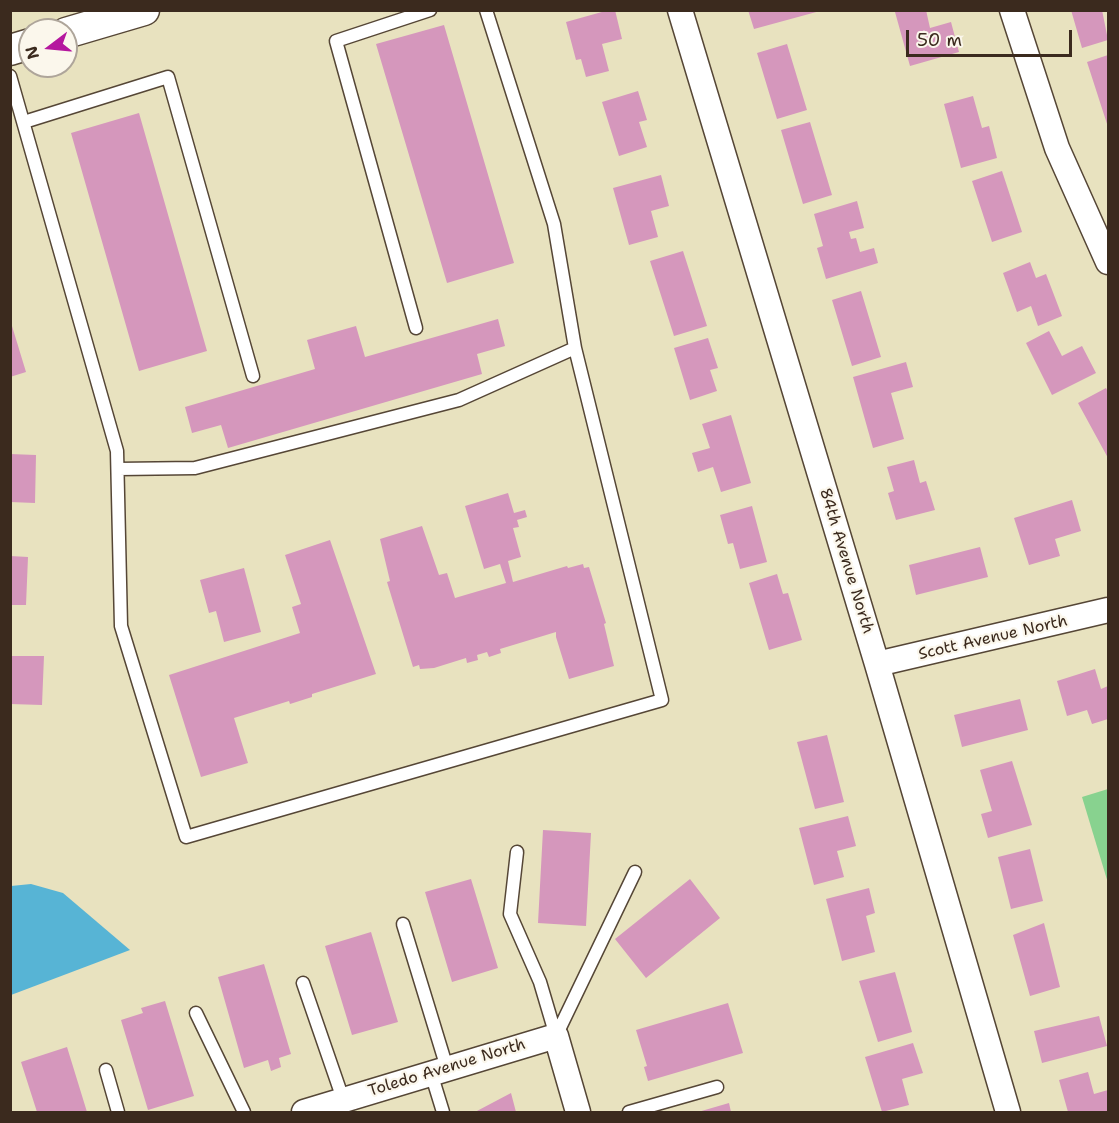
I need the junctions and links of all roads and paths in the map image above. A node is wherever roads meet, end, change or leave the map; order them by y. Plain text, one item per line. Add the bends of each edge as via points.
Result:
1 (144, 10) edge
2 (430, 10) edge
3 (486, 10) edge
4 (680, 10) edge
5 (1012, 10) edge
6 (78, 29) edge
7 (10, 76) edge
8 (24, 122) junction
9 (1108, 262) edge
10 (416, 328) dead end
11 (575, 348) junction
12 (253, 376) dead end
13 (118, 470) junction
14 (1108, 610) edge
15 (877, 664) junction
16 (517, 852) dead end
17 (635, 872) dead end
18 (403, 924) dead end
19 (303, 983) dead end
20 (196, 1013) dead end
21 (556, 1036) junction
22 (106, 1070) dead end
23 (439, 1070) junction
24 (717, 1087) dead end
25 (335, 1105) edge
26 (118, 1113) edge
27 (244, 1113) edge
28 (304, 1113) edge
29 (443, 1113) edge
30 (578, 1113) edge
31 (629, 1113) edge
32 (1008, 1113) edge

1 - 6 street
2 - 10 lane via 336,41
3 - 11 lane via 554,224
4 - 15 street, 84th Avenue North
5 - 9 street via 1057,148
7 - 8 lane
8 - 12 lane via 168,77
8 - 13 lane via 117,452
11 - 13 lane via 459,400 195,468
11 - 13 lane via 662,700 186,837 121,626
14 - 15 street, Scott Avenue North
15 - 32 street, 84th Avenue North
16 - 21 lane via 510,914 540,982
17 - 21 lane
18 - 23 lane
19 - 25 lane
20 - 27 lane
21 - 23 street, Toledo Avenue North
21 - 30 street
22 - 26 lane
23 - 25 street, Toledo Avenue North
23 - 29 lane
24 - 31 lane
25 - 28 street, Toledo Avenue North

